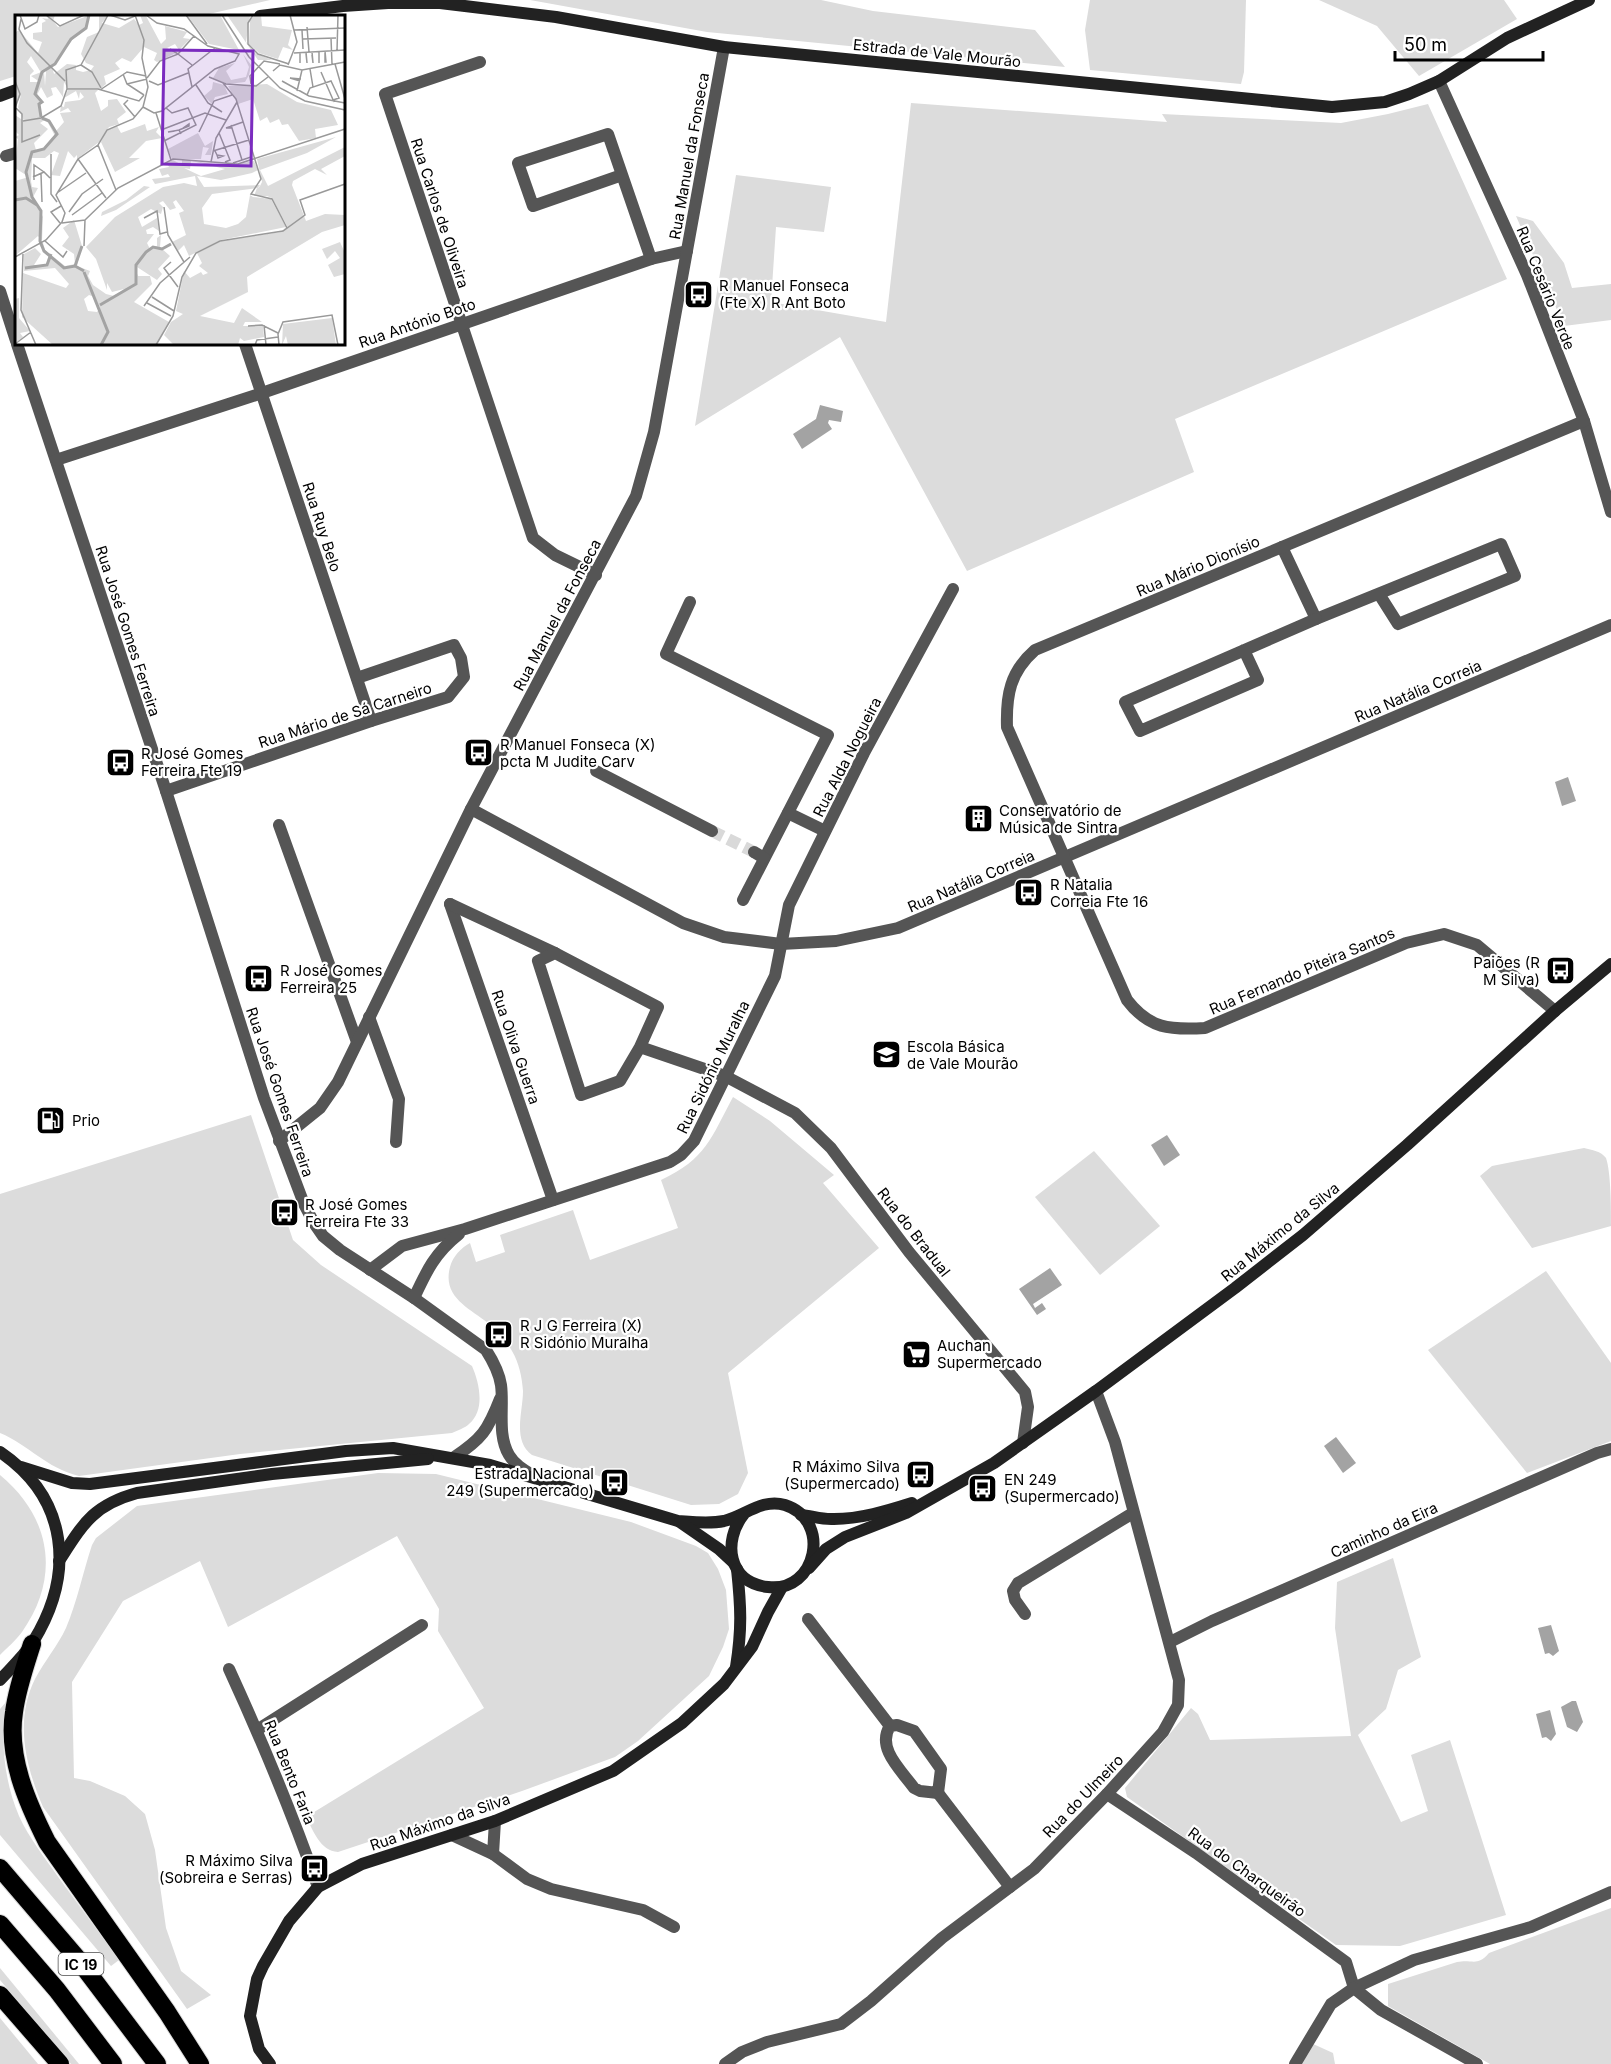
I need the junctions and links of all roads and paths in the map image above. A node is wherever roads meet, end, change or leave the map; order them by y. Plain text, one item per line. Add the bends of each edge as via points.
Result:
1 (1588, 0) edge
2 (268, 15) edge
3 (724, 46) junction
4 (480, 62) dead end
5 (1439, 81) junction
6 (15, 90) edge
7 (0, 96) edge
8 (622, 175) junction
9 (687, 251) junction
10 (651, 259) junction
11 (0, 291) edge
12 (460, 323) junction
13 (15, 336) edge
14 (18, 345) edge
15 (245, 345) edge
16 (262, 393) junction
17 (1584, 421) junction
18 (56, 459) junction
19 (1611, 512) edge
20 (1282, 547) junction
21 (596, 575) junction
22 (953, 589) dead end
23 (1379, 594) junction
24 (690, 602) dead end
25 (1316, 619) junction
26 (1611, 625) edge
27 (1245, 650) junction
28 (357, 678) junction
29 (371, 721) junction
30 (596, 771) dead end
31 (166, 791) junction
32 (471, 809) junction
33 (788, 813) junction
34 (279, 825) dead end
35 (712, 831) tunnel mouth
36 (825, 831) junction
37 (1065, 857) junction
38 (743, 900) dead end
39 (781, 944) junction
40 (555, 953) junction
41 (1611, 964) edge
42 (1555, 1011) junction
43 (369, 1017) junction
44 (357, 1042) junction
45 (640, 1047) junction
46 (725, 1076) junction
47 (279, 1141) junction
48 (396, 1142) dead end
49 (553, 1200) junction
50 (465, 1229) junction
51 (370, 1270) junction
52 (414, 1298) junction
53 (1096, 1391) junction
54 (501, 1395) junction
55 (1023, 1443) junction
56 (1611, 1449) edge
57 (0, 1452) edge
58 (447, 1457) junction
59 (21, 1467) junction
60 (538, 1479) junction
61 (944, 1492) junction
62 (1133, 1513) junction
63 (744, 1514) junction
64 (801, 1515) junction
65 (678, 1521) junction
66 (59, 1560) junction
67 (735, 1566) junction
68 (808, 1568) junction
69 (782, 1587) junction
70 (1025, 1614) dead end
71 (808, 1619) dead end
72 (423, 1625) dead end
73 (1170, 1642) junction
74 (32, 1644) junction
75 (230, 1669) dead end
76 (735, 1672) junction
77 (0, 1680) edge
78 (890, 1726) junction
79 (257, 1730) junction
80 (938, 1793) junction
81 (1107, 1794) junction
82 (495, 1821) junction
83 (452, 1835) junction
84 (493, 1854) junction
85 (0, 1869) edge
86 (318, 1887) junction
87 (1010, 1887) junction
88 (1611, 1892) edge
89 (0, 1924) edge
90 (674, 1927) dead end
91 (1354, 1988) junction
92 (0, 1995) edge
93 (60, 2064) edge
94 (113, 2064) edge
95 (157, 2064) edge
96 (200, 2064) edge
97 (270, 2064) edge
98 (725, 2064) edge
99 (1295, 2064) edge
100 (1477, 2064) edge

1 - 5 street, Estrada de Vale Mourão via 1507,38
2 - 3 street, Estrada de Vale Mourão via 343,6 440,3 556,17
3 - 5 street, Estrada de Vale Mourão via 1332,107 1384,102
3 - 9 street, Rua Manuel da Fonseca
4 - 12 street, Rua Carlos de Oliveira via 385,94
5 - 17 street, Rua Cesário Verde via 1527,275
6 - 7 street
8 - 8 street via 608,134 518,163 533,206
8 - 10 street
9 - 10 street, Rua António Boto
9 - 21 street, Rua Manuel da Fonseca via 654,432 636,496
10 - 12 street, Rua António Boto
11 - 13 street, Rua José Gomes Ferreira
12 - 16 street, Rua António Boto
12 - 21 street, Rua Carlos de Oliveira via 533,538 555,555
14 - 18 street, Rua José Gomes Ferreira
15 - 16 street, Rua Ruy Belo
16 - 18 street, Rua António Boto
16 - 28 street, Rua Ruy Belo
17 - 19 street, Rua Cesário Verde
17 - 20 street, Rua Mário Dionísio
18 - 31 street, Rua José Gomes Ferreira
20 - 25 street
20 - 37 street, Rua Mário Dionísio via 1035,650 1018,668 1008,695 1007,727
21 - 32 street, Rua Manuel da Fonseca
22 - 36 street, Rua Alda Nogueira
23 - 23 street via 1501,544 1515,576 1398,624
23 - 25 street
24 - 33 street via 666,654 828,735
25 - 27 street
26 - 37 street, Rua Natália Correia
27 - 27 street via 1125,702 1140,731 1258,680
28 - 29 street, Rua Ruy Belo
28 - 29 street, Rua Mário de Sá Carneiro via 454,645 461,658 464,678 448,697
29 - 31 street, Rua Mário de Sá Carneiro
30 - 35 street
31 - 47 street, Rua José Gomes Ferreira
32 - 39 street, Rua Natália Correia via 683,923 724,937
32 - 43 street, Rua Manuel da Fonseca
33 - 36 street
33 - 38 street via 759,855
34 - 44 street
36 - 39 street, Rua Alda Nogueira via 789,905
37 - 39 street, Rua Natália Correia via 898,928 843,940
37 - 42 street, Rua Fernando Piteira Santos via 1127,1000 1149,1022 1169,1028 1204,1028 1406,943 1444,934 1477,945
39 - 46 street, Rua Sidónio Muralha via 775,976
40 - 45 street via 658,1007
40 - 45 street via 537,961 581,1095 620,1081
40 - 49 street, Rua Oliva Guerra via 450,904
41 - 42 street, Rua Máximo da Silva
42 - 53 street, Rua Máximo da Silva via 1303,1235
43 - 44 street, Rua Manuel da Fonseca
43 - 48 street via 399,1099
44 - 47 street, Rua Manuel da Fonseca via 320,1108
45 - 46 street, Rua do Bradual
46 - 49 street, Rua Sidónio Muralha via 694,1141 681,1155
46 - 55 street, Rua do Bradual via 795,1113 831,1148 909,1252 1025,1392 1028,1407
47 - 51 street, Rua José Gomes Ferreira via 304,1204 323,1236
49 - 50 street, Rua Sidónio Muralha
50 - 51 street, Rua Sidónio Muralha via 402,1246
50 - 52 street, Rua Sidónio Muralha via 430,1264
51 - 52 street, Rua José Gomes Ferreira
52 - 54 street, Rua José Gomes Ferreira via 486,1350 499,1375
53 - 55 street, Rua Máximo da Silva
53 - 62 street, Rua do Ulmeiro via 1110,1424
54 - 58 street via 490,1425 479,1439
54 - 60 street, Rua José Gomes Ferreira via 505,1446 520,1468
55 - 61 street, Rua Máximo da Silva
56 - 73 street, Caminho da Eira
57 - 59 street
58 - 59 street via 393,1448 346,1451 90,1484 72,1483
58 - 60 street
58 - 66 street via 272,1474 137,1493 108,1503 94,1513
59 - 66 street via 48,1504 58,1535
60 - 65 street
61 - 64 street, Rua Máximo da Silva via 892,1510 851,1518 831,1520
61 - 68 street, Rua Máximo da Silva via 890,1521 845,1537 826,1549
62 - 70 street via 1014,1587 1014,1598
62 - 73 street, Rua do Ulmeiro
63 - 64 street via 770,1503 784,1505
63 - 65 street via 723,1521
63 - 67 street via 731,1537
64 - 68 street via 814,1540
65 - 67 street via 719,1549
66 - 74 street via 56,1593
67 - 69 street via 757,1585
67 - 76 street via 741,1608
68 - 69 street
69 - 76 street, Rua Máximo da Silva
71 - 78 street
72 - 79 street
73 - 81 street, Rua do Ulmeiro via 1179,1680 1178,1705 1163,1732
74 - 77 street
74 - 96 highway via 18,1689 13,1723 16,1763 32,1812 47,1842
75 - 79 street, Rua Bento Faria
76 - 82 street, Rua Máximo da Silva via 682,1723 613,1771
78 - 80 street via 914,1731 940,1769
78 - 80 street via 885,1734 886,1749 915,1788
79 - 86 street, Rua Bento Faria
80 - 87 street
81 - 87 street, Rua do Ulmeiro via 1034,1869
81 - 91 street, Rua do Charqueirão via 1197,1852 1346,1962
82 - 83 street, Rua Máximo da Silva
82 - 84 street
83 - 84 street
83 - 86 street, Rua Máximo da Silva via 362,1864
84 - 90 street via 527,1880 643,1910
85 - 95 highway, IC 19 via 77,1958
86 - 97 street, Rua Máximo da Silva via 289,1921 257,1979 250,2016 259,2049
87 - 98 street, Rua do Ulmeiro via 942,1938 841,2024 767,2042
88 - 91 street via 1531,1927 1414,1960
89 - 94 highway, IC 19
91 - 99 street via 1331,2004
91 - 100 street via 1381,2010
92 - 93 highway

